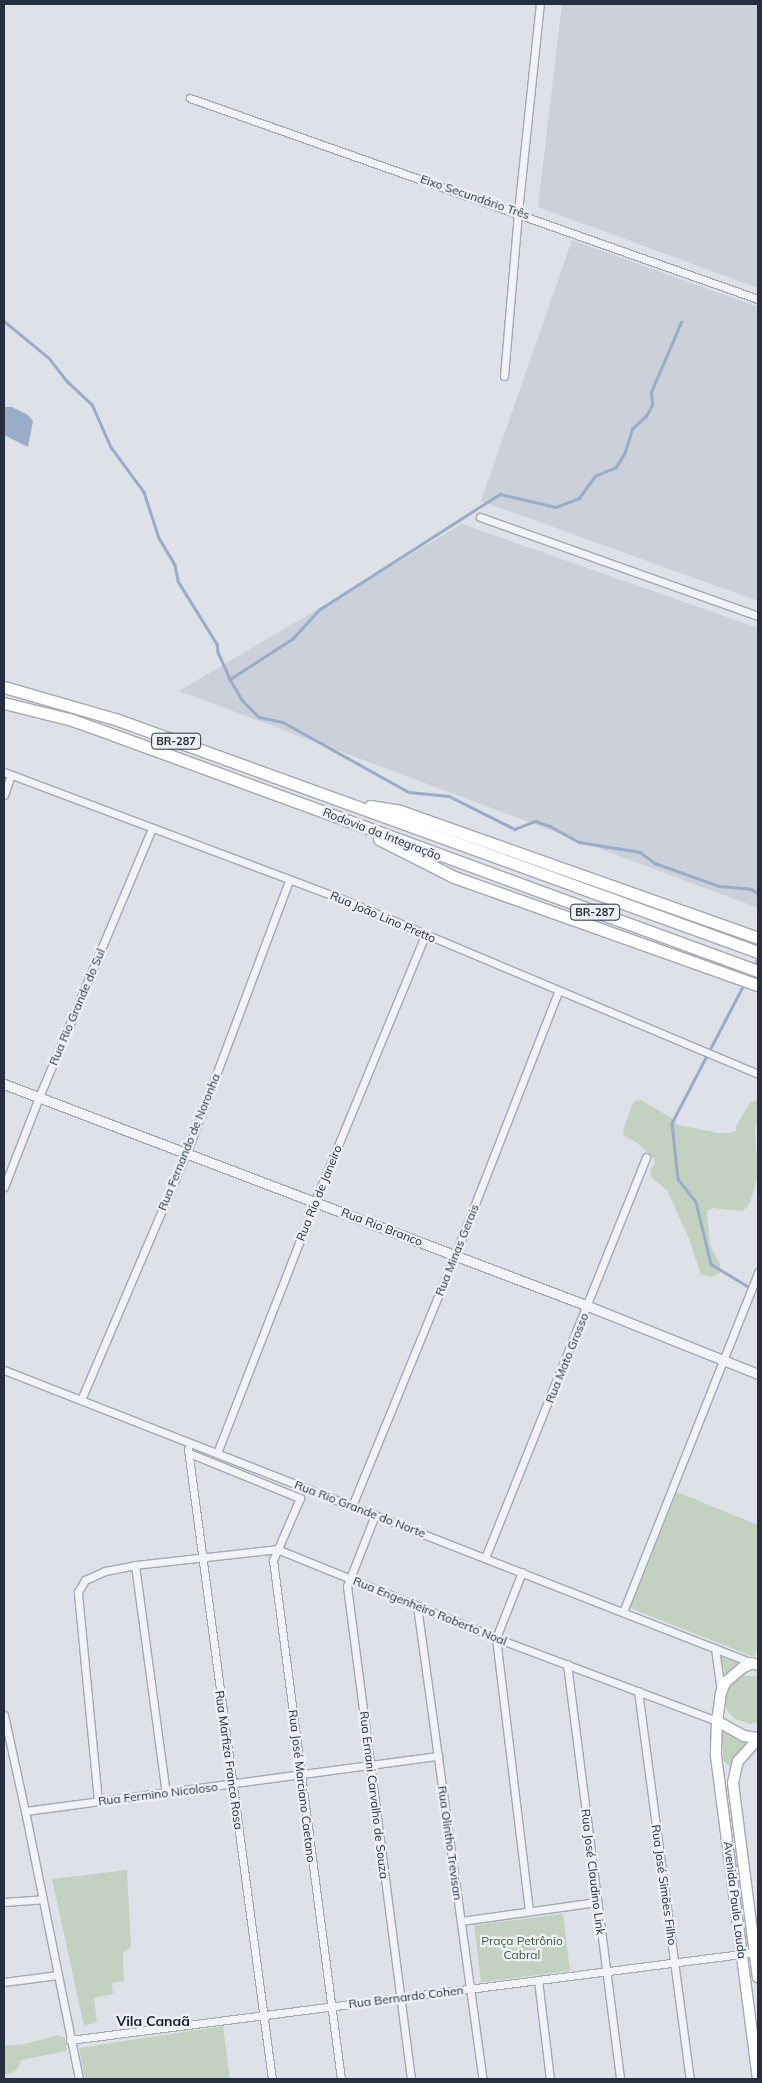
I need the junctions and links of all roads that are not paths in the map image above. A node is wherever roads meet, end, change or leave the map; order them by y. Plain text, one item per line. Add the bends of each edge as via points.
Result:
1 (540, 4) edge
2 (190, 98) dead end
3 (518, 212) junction
4 (758, 299) edge
5 (504, 376) dead end
6 (480, 517) dead end
7 (758, 616) edge
8 (4, 687) edge
9 (4, 703) edge
10 (4, 772) edge
11 (11, 775) junction
12 (4, 795) edge
13 (345, 802) junction
14 (340, 817) junction
15 (152, 828) junction
16 (289, 880) junction
17 (425, 935) junction
18 (758, 938) edge
19 (758, 952) edge
20 (758, 971) edge
21 (758, 985) edge
22 (558, 992) junction
23 (758, 1074) edge
24 (4, 1084) edge
25 (39, 1097) junction
26 (187, 1152) junction
27 (646, 1157) dead end
28 (4, 1186) edge
29 (315, 1202) junction
30 (455, 1256) junction
31 (758, 1272) edge
32 (588, 1306) junction
33 (723, 1360) junction
34 (4, 1370) edge
35 (758, 1374) edge
36 (81, 1400) junction
37 (187, 1442) junction
38 (189, 1453) junction
39 (217, 1453) junction
40 (352, 1506) junction
41 (375, 1515) junction
42 (277, 1549) junction
43 (202, 1557) junction
44 (485, 1558) junction
45 (135, 1565) junction
46 (522, 1572) junction
47 (350, 1578) junction
48 (417, 1606) junction
49 (623, 1612) junction
50 (496, 1638) junction
51 (715, 1648) junction
52 (566, 1664) junction
53 (755, 1664) edge
54 (638, 1692) junction
55 (721, 1693) junction
56 (4, 1715) edge
57 (717, 1721) junction
58 (758, 1739) edge
59 (438, 1756) junction
60 (370, 1766) junction
61 (301, 1775) junction
62 (233, 1784) junction
63 (166, 1792) junction
64 (98, 1801) junction
65 (25, 1811) junction
66 (43, 1899) junction
67 (4, 1902) edge
68 (597, 1902) junction
69 (529, 1911) junction
70 (461, 1921) junction
71 (757, 1952) edge
72 (742, 1954) junction
73 (675, 1963) junction
74 (606, 1972) junction
75 (58, 1975) junction
76 (758, 1977) edge
77 (538, 1980) junction
78 (4, 1982) edge
79 (471, 1989) junction
80 (400, 1998) junction
81 (331, 2007) junction
82 (263, 2015) junction
83 (70, 2040) junction
84 (758, 2078) edge
85 (79, 2079) edge
86 (272, 2079) edge
87 (341, 2079) edge
88 (410, 2079) edge
89 (483, 2079) edge
90 (550, 2079) edge
91 (620, 2079) edge
92 (690, 2079) edge

1 - 3 street
2 - 3 street, Eixo Secundário Três
3 - 4 street, Eixo Secundário Três
3 - 5 street
6 - 7 street
8 - 13 highway, Rodovia da Integração / BR-287 via 118,720
9 - 14 highway, Rodovia da Integração / BR-287 via 72,720
10 - 11 street, Rua João Lino Pretto
11 - 12 street
11 - 15 street, Rua João Lino Pretto
13 - 18 highway, BR-287 via 400,811
13 - 19 highway, Rodovia da Integração / BR-287
14 - 20 highway, Rodovia da Integração / BR-287
14 - 21 highway, BR-287 via 454,876
15 - 16 street, Rua João Lino Pretto
15 - 25 street, Rua Rio Grande do Sul
16 - 17 street, Rua João Lino Pretto
16 - 26 street, Rua Fernando de Noronha
17 - 22 street, Rua João Lino Pretto
17 - 29 street, Rua Rio de Janeiro
22 - 23 street, Rua João Lino Pretto
22 - 30 street, Rua Minas Gerais
24 - 25 street, Rua Rio Branco
25 - 26 street, Rua Rio Branco
25 - 28 street, Rua Rio Grande do Sul
26 - 29 street, Rua Rio Branco
26 - 36 street, Rua Fernando de Noronha
27 - 32 street, Rua Mato Grosso
29 - 30 street, Rua Rio Branco
29 - 39 street, Rua Rio de Janeiro
30 - 32 street, Rua Rio Branco
30 - 40 street, Rua Minas Gerais
31 - 33 street
32 - 33 street, Rua Rio Branco
32 - 44 street, Rua Mato Grosso
33 - 35 street, Rua Rio Branco
33 - 49 street
34 - 36 street, Rua Rio Grande do Norte
36 - 37 street, Rua Rio Grande do Norte
37 - 38 street, Rua Marfiza Franco Rosa
37 - 39 street, Rua Rio Grande do Norte
38 - 42 street, Rua José Marciano Caetano via 300,1498
38 - 43 street, Rua Marfiza Franco Rosa
39 - 40 street, Rua Rio Grande do Norte
40 - 41 street, Rua Rio Grande do Norte
41 - 44 street, Rua Rio Grande do Norte
41 - 47 street, Rua Ernani Carvalho de Souza
42 - 43 street, Rua Engenheiro Roberto Noal
42 - 47 street, Rua Engenheiro Roberto Noal
42 - 61 street, Rua José Marciano Caetano via 272,1560
43 - 45 street, Rua Engenheiro Roberto Noal
43 - 62 street, Rua Marfiza Franco Rosa
44 - 46 street, Rua Rio Grande do Norte
45 - 63 street
45 - 64 street, Rua Engenheiro Roberto Noal via 105,1571 85,1580 78,1592
46 - 49 street, Rua Rio Grande do Norte
46 - 50 street
47 - 48 street, Rua Engenheiro Roberto Noal
47 - 60 street, Rua Ernani Carvalho de Souza via 346,1586
48 - 50 street, Rua Engenheiro Roberto Noal
48 - 59 street, Rua Olintho Trevisan
49 - 51 street, Rua Rio Grande do Norte
50 - 52 street, Rua Engenheiro Roberto Noal
50 - 69 street
51 - 53 street, Rua Rio Grande do Norte
51 - 55 street
52 - 54 street, Rua Engenheiro Roberto Noal
52 - 68 street, Rua José Claudino Link
53 - 55 main road via 733,1675
54 - 57 street, Rua Engenheiro Roberto Noal
54 - 73 street, Rua José Simões Filho
55 - 57 main road, Avenida Paulo Lauda
56 - 65 street
57 - 58 main road via 744,1736
57 - 72 main road, Avenida Paulo Lauda via 717,1764
58 - 71 main road, Avenida Paulo Lauda via 738,1761 733,1783
59 - 60 street, Rua Fermino Nicoloso
59 - 70 street, Rua Olintho Trevisan
60 - 61 street, Rua Fermino Nicoloso
60 - 80 street, Rua Ernani Carvalho de Souza
61 - 62 street, Rua Fermino Nicoloso
61 - 81 street, Rua José Marciano Caetano
62 - 63 street, Rua Fermino Nicoloso
62 - 82 street, Rua Marfiza Franco Rosa
63 - 64 street, Rua Fermino Nicoloso
64 - 65 street, Rua Fermino Nicoloso
65 - 66 street
66 - 67 street
66 - 75 street
68 - 69 street
68 - 74 street, Rua José Claudino Link
69 - 70 street
70 - 79 street, Rua Olintho Trevisan
71 - 72 street, Rua Bernardo Cohen
71 - 76 main road, Avenida Paulo Lauda
72 - 73 street, Rua Bernardo Cohen
72 - 84 main road, Avenida Paulo Lauda
73 - 74 street, Rua Bernardo Cohen
73 - 92 street, Rua José Simões Filho
74 - 77 street, Rua Bernardo Cohen
74 - 91 street, Rua José Claudino Link
75 - 78 street
75 - 83 street
77 - 79 street, Rua Bernardo Cohen
77 - 90 street
79 - 80 street, Rua Bernardo Cohen
79 - 89 street, Rua Olintho Trevisan
80 - 81 street, Rua Bernardo Cohen
80 - 88 street, Rua Ernani Carvalho de Souza
81 - 82 street, Rua Bernardo Cohen
81 - 87 street, Rua José Marciano Caetano
82 - 83 street, Rua Bernardo Cohen
82 - 86 street, Rua Marfiza Franco Rosa
83 - 85 street

